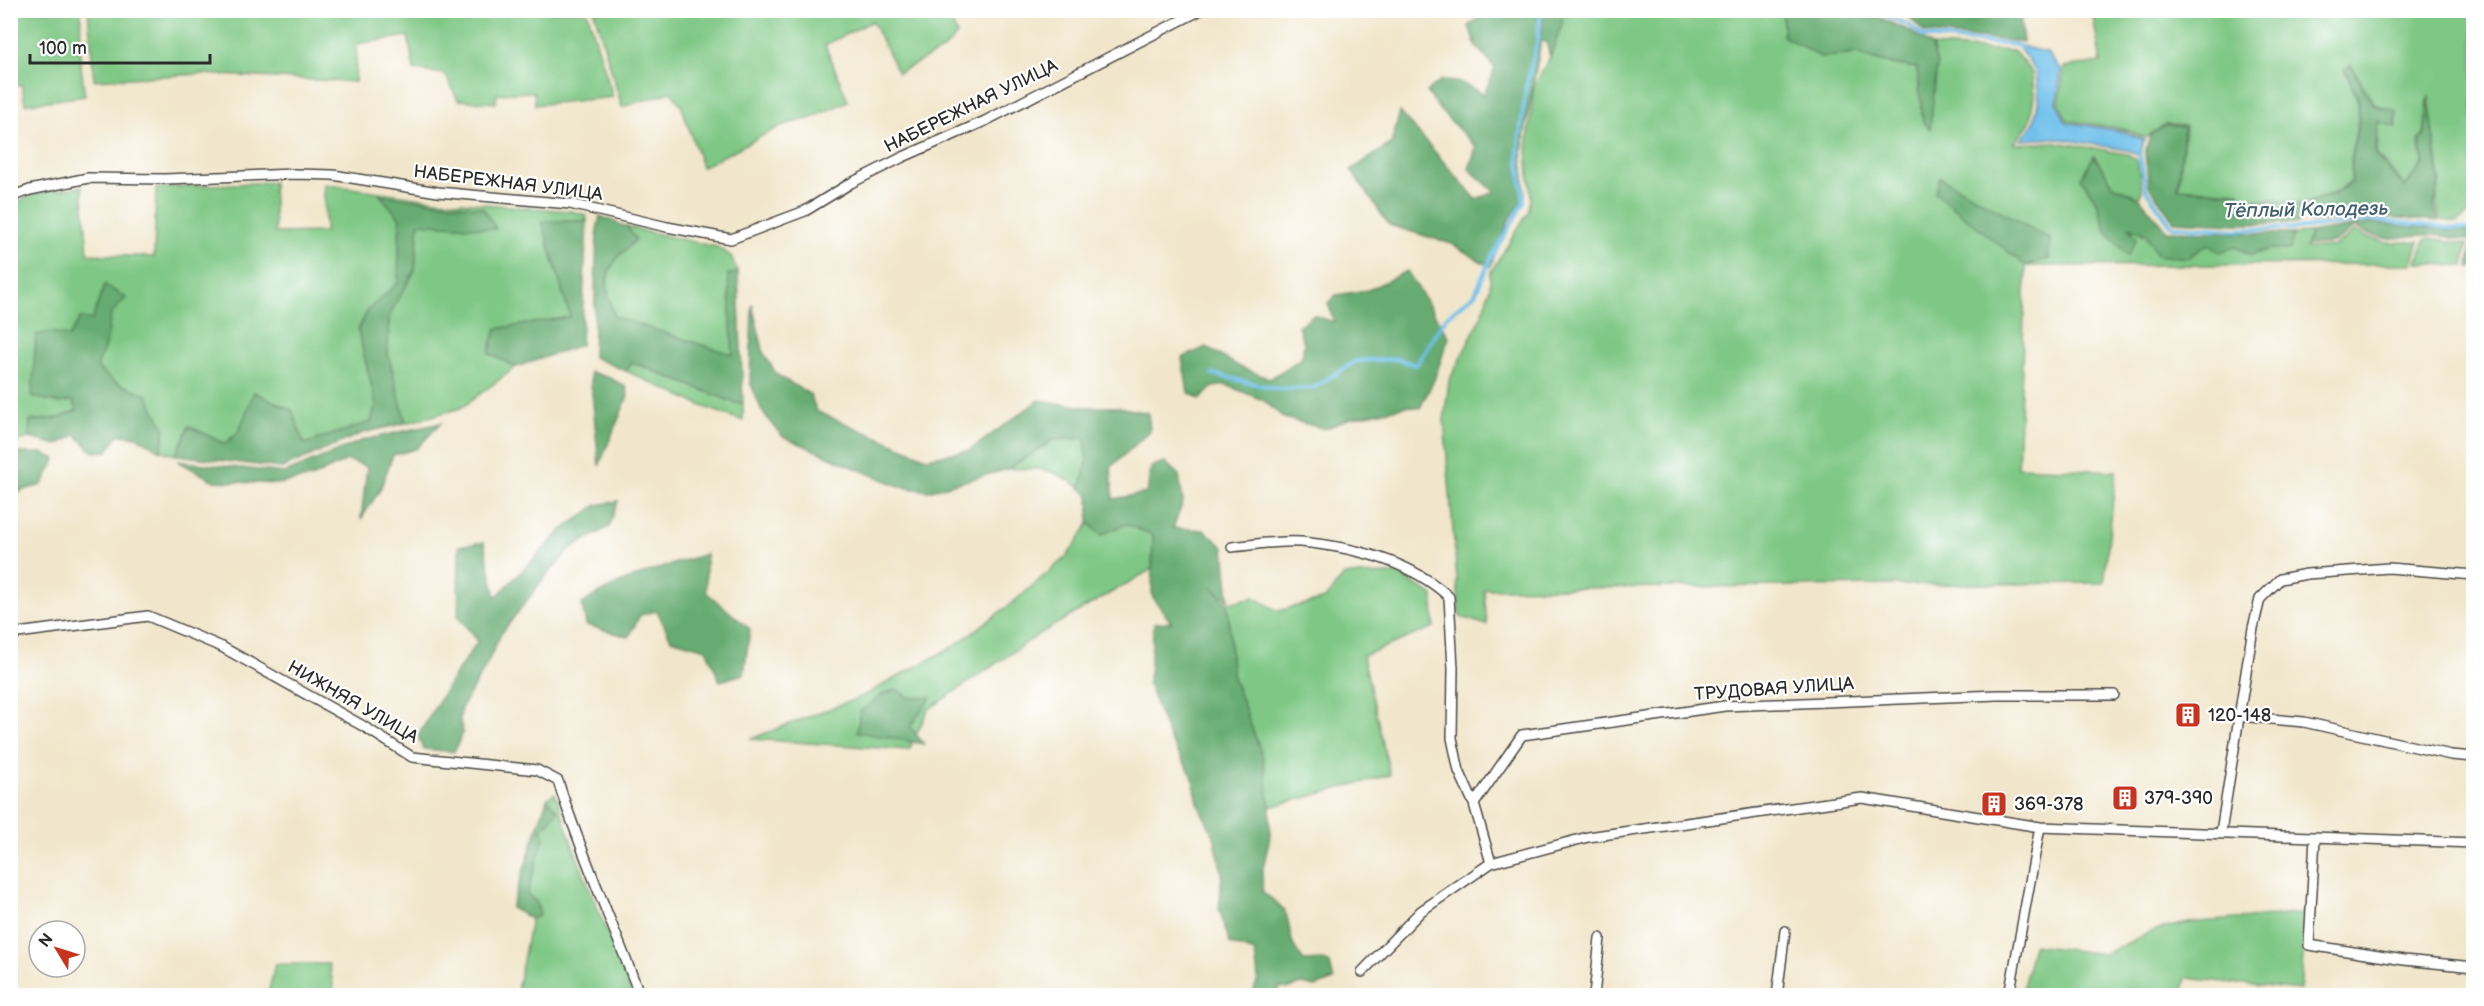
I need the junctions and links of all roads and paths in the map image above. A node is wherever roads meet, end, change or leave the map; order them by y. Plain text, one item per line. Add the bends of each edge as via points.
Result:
1 (1201, 10) edge
2 (10, 197) edge
3 (1232, 547) dead end
4 (2474, 575) edge
5 (10, 634) edge
6 (2114, 694) dead end
7 (2239, 716) junction
8 (2474, 757) edge
9 (1474, 804) junction
10 (2040, 827) junction
11 (2221, 832) junction
12 (2315, 838) junction
13 (2474, 843) edge
14 (1491, 863) junction
15 (1785, 931) dead end
16 (1600, 938) dead end
17 (2474, 967) edge
18 (1362, 972) dead end
19 (640, 996) edge
20 (1593, 996) edge
21 (1777, 996) edge
22 (2009, 996) edge

1 - 2 street, НАБЕРЕЖНАЯ УЛИЦА via 985,122 851,183 804,211 730,239 570,204 438,192 333,175 88,178
3 - 9 street via 1299,542 1357,551 1397,564 1438,586 1449,597 1452,738 1459,771
4 - 7 street via 2389,568 2280,579 2260,599
5 - 19 street, НИЖНЯЯ УЛИЦА via 148,616 222,647 412,757 537,770 558,781 576,837
6 - 9 street, ТРУДОВАЯ УЛИЦА via 1725,706 1522,735
7 - 8 street via 2304,722
7 - 11 street
9 - 14 street
10 - 11 street
10 - 14 street via 1862,798 1588,837
10 - 22 street
11 - 12 street
12 - 13 street
12 - 17 street via 2309,945
14 - 18 street via 1421,911
15 - 21 street
16 - 20 street

